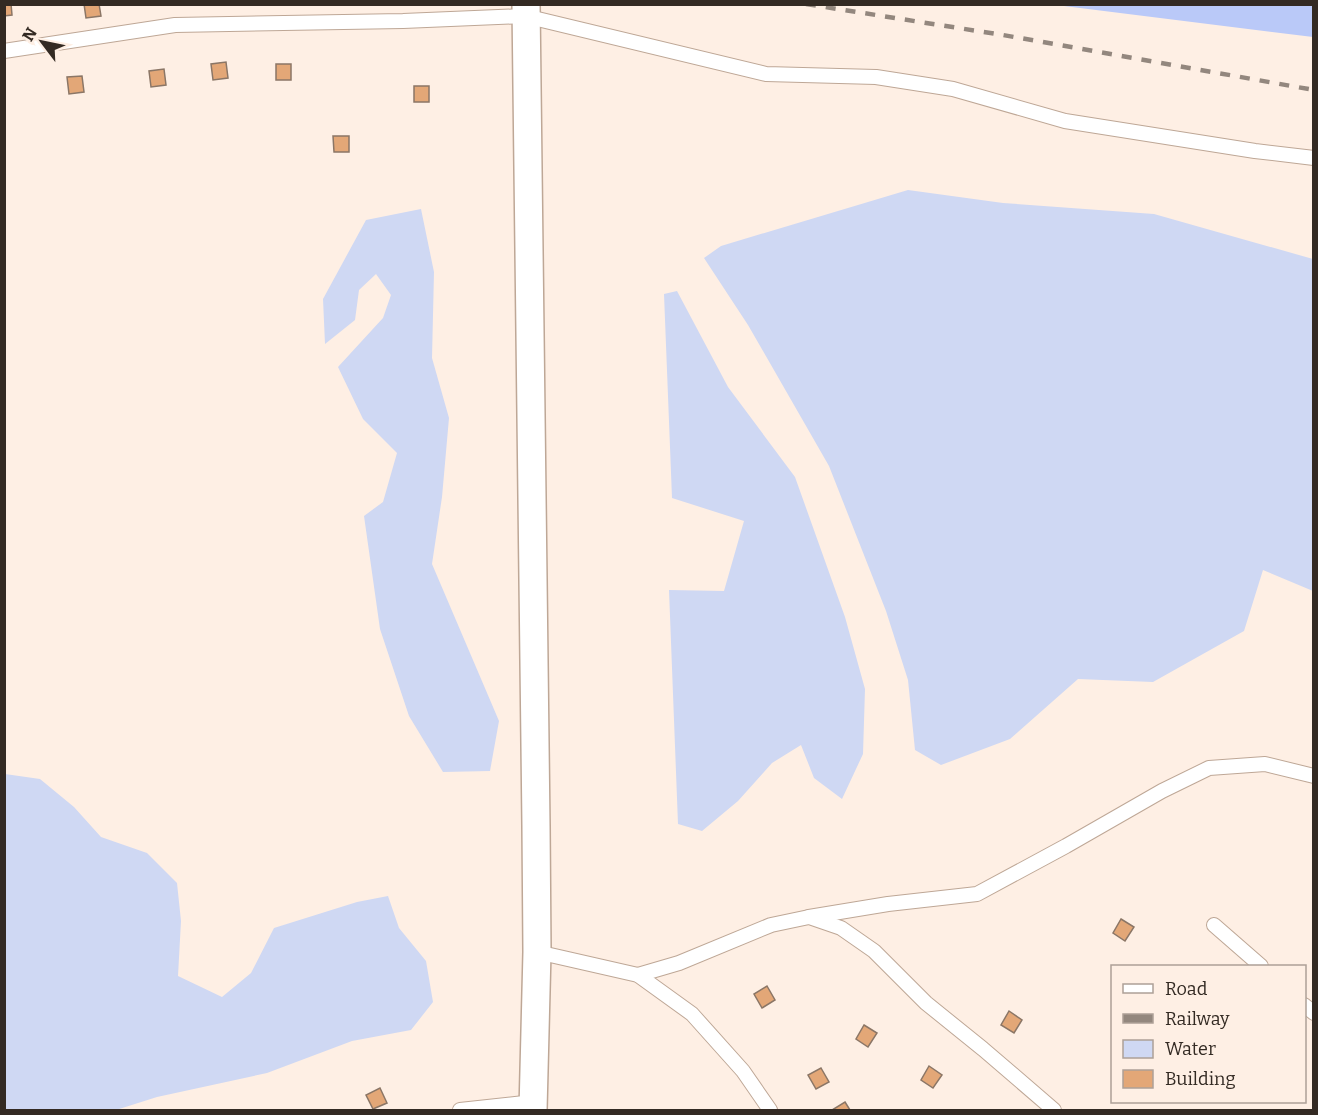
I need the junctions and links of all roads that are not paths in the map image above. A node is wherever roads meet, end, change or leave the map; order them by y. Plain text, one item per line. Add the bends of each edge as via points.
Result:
1 (525, 10) edge
2 (4, 51) edge
3 (1314, 158) edge
4 (1314, 776) edge
5 (809, 917) junction
6 (1214, 925) dead end
7 (537, 952) junction
8 (1260, 965) edge
9 (638, 975) junction
10 (533, 1106) edge
11 (460, 1110) edge
12 (770, 1110) edge
13 (1054, 1110) edge

1 - 2 lane via 392,21 175,25
1 - 3 lane via 766,74 876,77 953,89 1065,121
1 - 7 street
4 - 5 lane via 1265,764 1209,768 978,894
5 - 9 lane via 771,925 679,963
5 - 13 lane via 840,928 874,951 926,1003
6 - 8 lane
7 - 9 lane
7 - 10 street
9 - 12 lane via 692,1014 743,1071
10 - 11 lane

